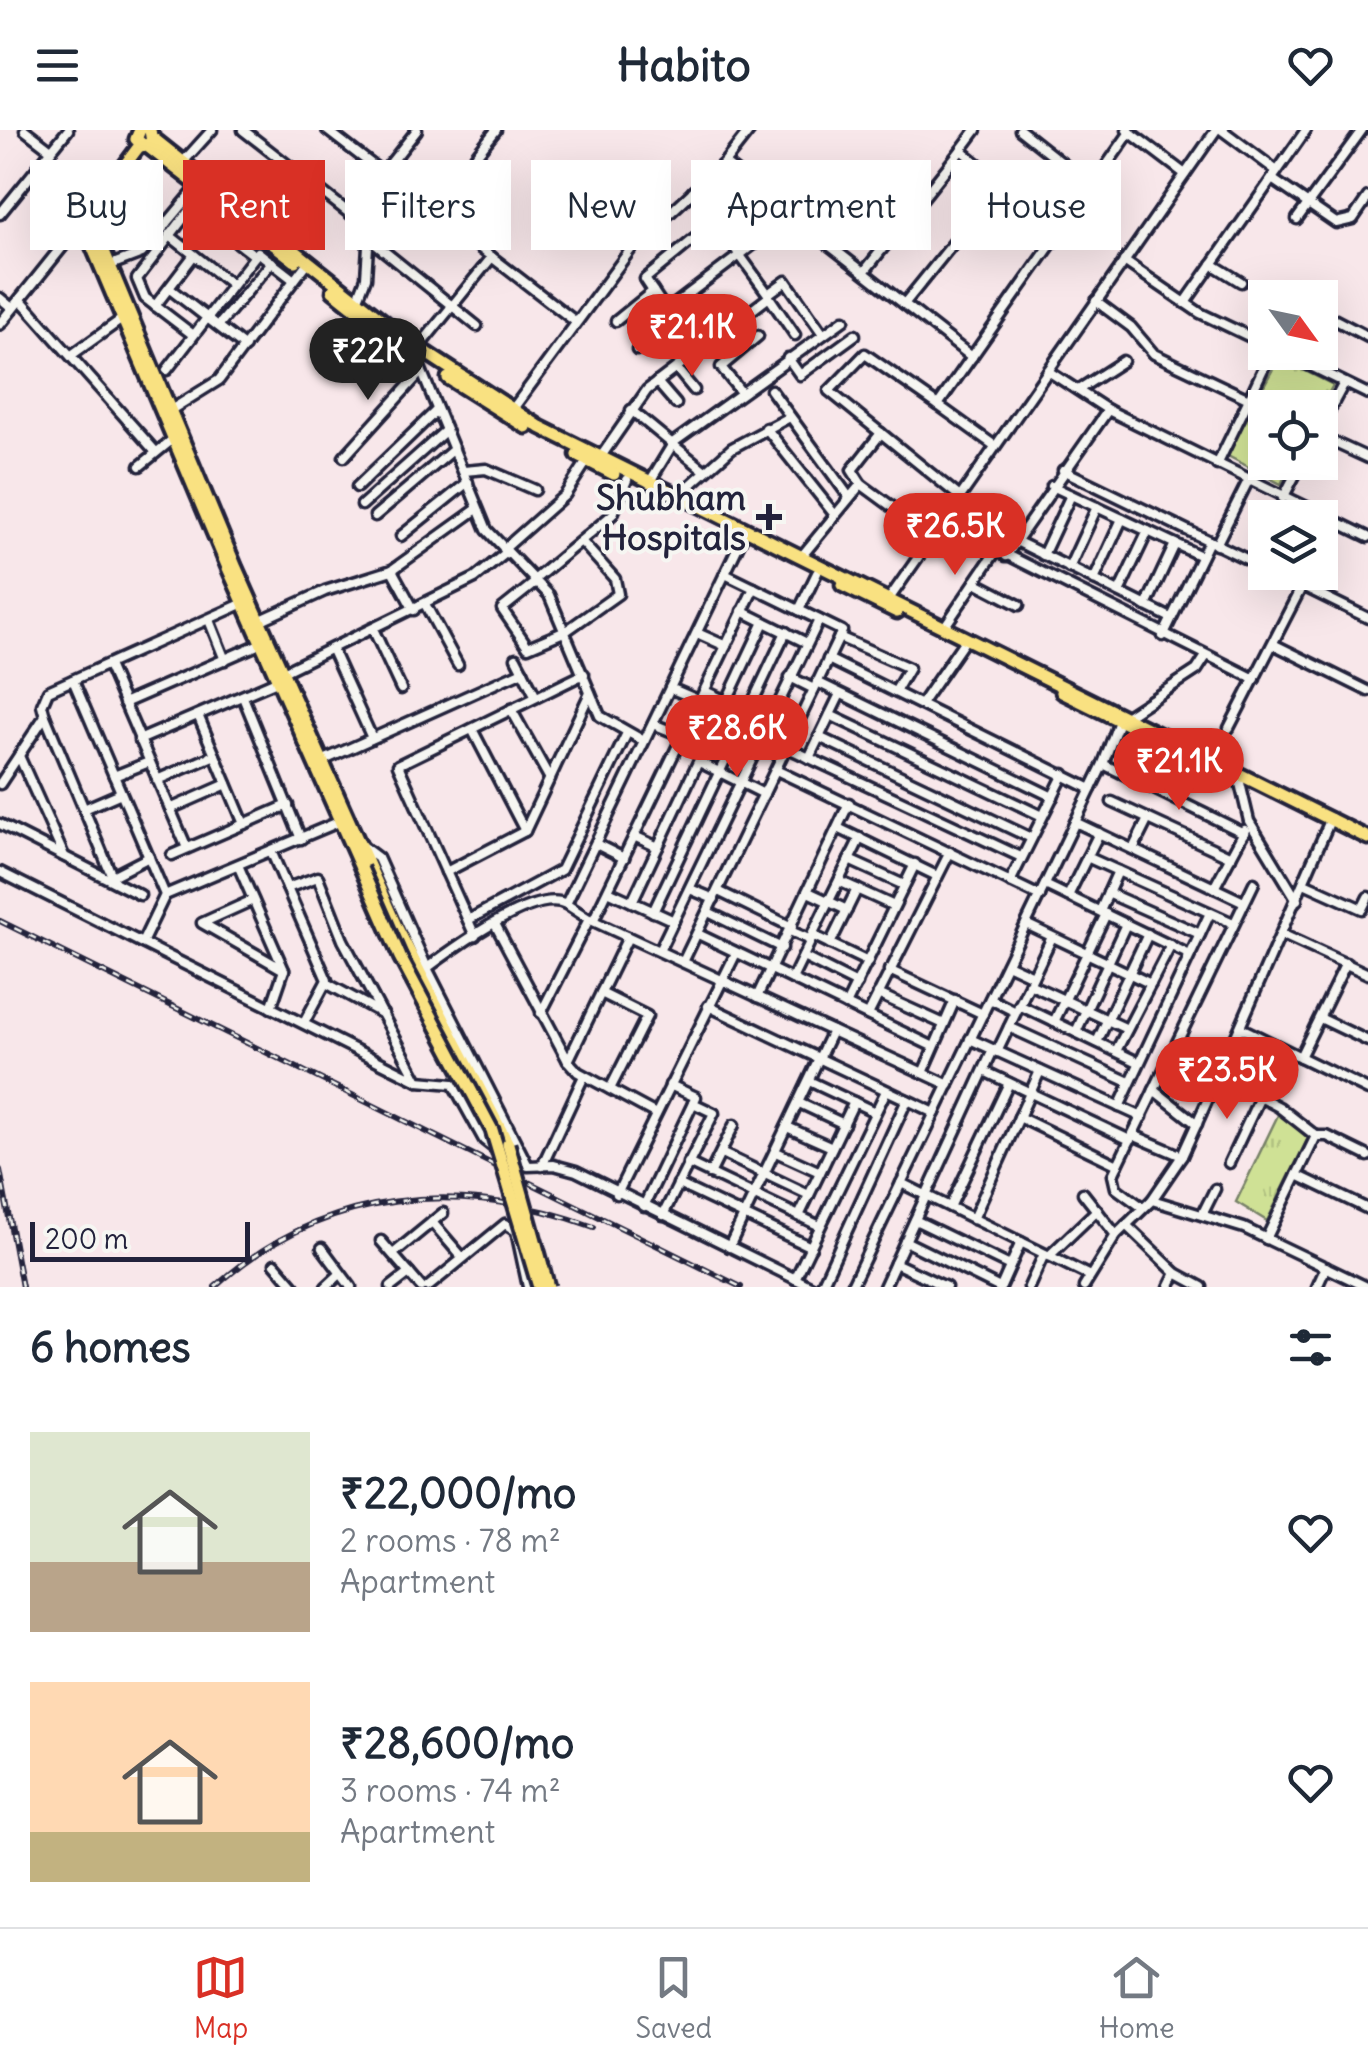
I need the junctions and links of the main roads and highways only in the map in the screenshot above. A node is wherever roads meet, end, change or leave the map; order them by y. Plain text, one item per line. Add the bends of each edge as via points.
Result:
1 (144, 135) edge
2 (306, 265) junction
3 (105, 268) junction
4 (416, 352) junction
5 (167, 412) junction
6 (594, 460) junction
7 (203, 498) junction
8 (745, 533) junction
9 (886, 602) junction
10 (280, 676) junction
11 (1122, 717) junction
12 (1333, 821) junction
13 (1368, 838) edge
14 (365, 866) junction
15 (539, 1287) edge
16 (548, 1287) edge

1 - 2 main road via 202,188
1 - 2 main road
1 - 3 main road via 85,217
2 - 4 main road
2 - 4 main road
3 - 5 main road
3 - 5 main road
4 - 6 main road
4 - 6 main road via 494,409
5 - 7 main road
5 - 7 main road
6 - 8 main road
6 - 8 main road
7 - 10 main road
7 - 10 main road
8 - 9 main road
8 - 9 main road
9 - 11 main road
9 - 11 main road
10 - 14 main road
10 - 14 main road via 324,760
11 - 12 main road
11 - 12 main road
12 - 13 main road
14 - 15 main road, bridge via 400,957 492,1130
14 - 16 main road, bridge via 508,1144

